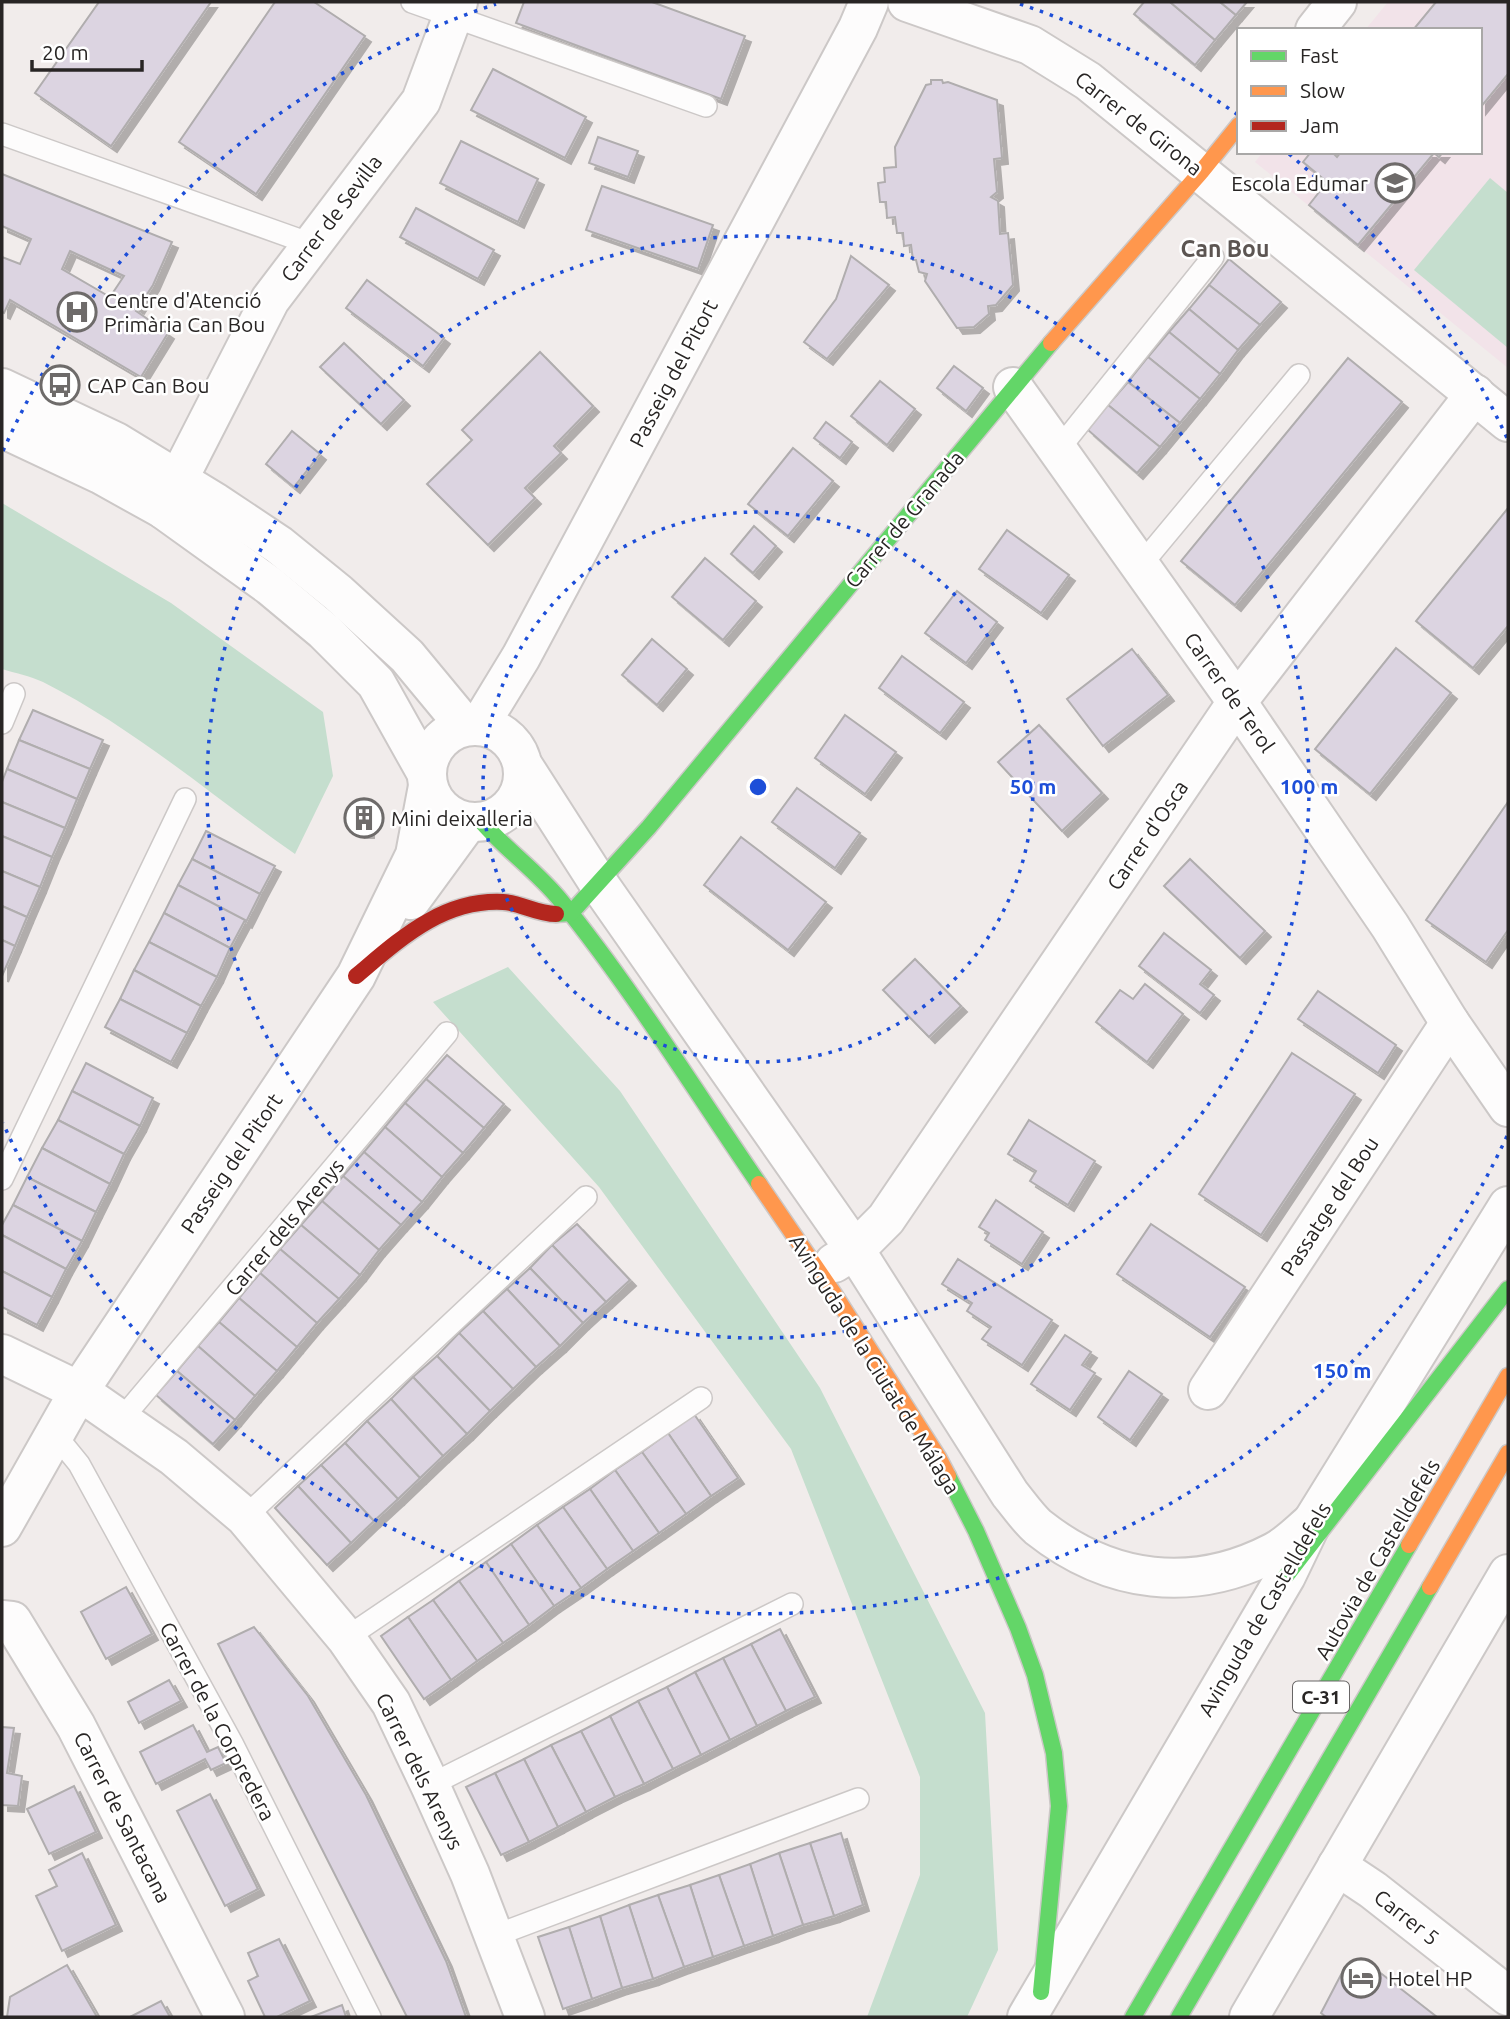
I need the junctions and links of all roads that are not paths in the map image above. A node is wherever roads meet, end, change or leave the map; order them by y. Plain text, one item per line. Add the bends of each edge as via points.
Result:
1 (412, 2) edge
2 (869, 2) edge
3 (906, 2) edge
4 (1337, 2) edge
5 (456, 9) edge
6 (1317, 28) edge
7 (706, 106) dead end
8 (1237, 127) edge
9 (2, 134) edge
10 (1201, 172) junction
11 (311, 244) junction
12 (1213, 257) dead end
13 (1298, 375) dead end
14 (1013, 387) junction
15 (2, 388) edge
16 (1475, 394) junction
17 (1508, 422) edge
18 (2, 428) edge
19 (1058, 450) junction
20 (170, 494) junction
21 (1140, 566) junction
22 (521, 657) junction
23 (14, 694) dead end
24 (1237, 702) junction
25 (2, 723) edge
26 (472, 726) junction
27 (522, 760) junction
28 (427, 780) junction
29 (185, 799) dead end
30 (475, 822) junction
31 (599, 884) junction
32 (571, 913) junction
33 (356, 976) junction
34 (1450, 1023) junction
35 (447, 1033) dead end
36 (1508, 1107) edge
37 (2, 1179) edge
38 (586, 1197) dead end
39 (1508, 1206) edge
40 (855, 1250) junction
41 (820, 1272) junction
42 (1508, 1289) edge
43 (2, 1354) edge
44 (1508, 1376) edge
45 (1208, 1390) dead end
46 (79, 1391) junction
47 (701, 1398) dead end
48 (120, 1421) junction
49 (53, 1432) junction
50 (1508, 1453) edge
51 (246, 1517) junction
52 (1312, 1522) junction
53 (2, 1527) edge
54 (1508, 1574) edge
55 (1286, 1576) junction
56 (792, 1604) dead end
57 (5, 1613) edge
58 (346, 1638) junction
59 (430, 1784) junction
60 (858, 1799) dead end
61 (1337, 1866) junction
62 (494, 1936) junction
63 (1508, 1996) edge
64 (1034, 2005) edge
65 (225, 2017) edge
66 (370, 2017) edge
67 (525, 2017) edge
68 (1133, 2017) edge
69 (1179, 2017) edge
70 (1249, 2017) edge

1 - 5 lane
2 - 22 street, Passeig del Pitort
3 - 10 street, Carrer de Girona via 1048,55 1088,81
4 - 6 street
5 - 7 lane
5 - 11 street, Carrer de Sevilla via 421,101
8 - 10 main road, Carrer de Granada
9 - 11 lane
10 - 14 main road, Carrer de Granada
10 - 16 street, Carrer de Girona
11 - 20 street, Carrer de Sevilla via 270,300
12 - 19 lane
13 - 21 lane
14 - 19 street, Carrer de Terol
14 - 31 main road, Carrer de Granada
15 - 20 street via 116,442
16 - 17 street, Carrer de Girona
16 - 24 street, Carrer d'Osca
18 - 20 street via 100,474
19 - 21 street, Carrer de Terol
20 - 26 street via 279,545 407,656
20 - 28 street via 376,683
21 - 24 street, Carrer de Terol
22 - 26 street
22 - 27 street, Passeig del Pitort via 515,724
23 - 25 lane
24 - 34 street, Carrer de Terol via 1390,926
24 - 40 street, Carrer d'Osca via 886,1219
26 - 27 street via 505,735
26 - 28 street via 450,733 437,744 429,758
27 - 30 street via 524,782 518,797 495,818
27 - 31 street, Avinguda de la Ciutat de Málaga
28 - 30 street via 442,810
28 - 33 street, Passeig del Pitort via 415,855
29 - 37 lane
30 - 32 main road, Avinguda de la Ciutat de Málaga via 528,865
30 - 33 street
31 - 32 main road, Carrer de Granada
31 - 40 street, Avinguda de la Ciutat de Málaga
32 - 33 main road via 550,915 515,903 466,904 421,924
32 - 41 main road, Avinguda de la Ciutat de Málaga
33 - 46 street, Passeig del Pitort
34 - 36 street, Carrer de Terol
34 - 45 street, Passatge del Bou
35 - 48 lane, Carrer dels Arenys
38 - 51 lane
39 - 52 street, Avinguda de Castelldefels
40 - 41 street, Carrer d'Osca
40 - 52 street, Avinguda de la Ciutat de Málaga via 1010,1494 1036,1525 1070,1549 1138,1575 1204,1577 1277,1551
41 - 64 main road, Avinguda de la Ciutat de Málaga via 938,1457 976,1531 1040,1692 1054,1753 1059,1806
42 - 55 main road
43 - 46 street, Carrer dels Arenys
44 - 68 main road, Autovia de Castelldefels / C-31
46 - 48 street, Carrer dels Arenys
46 - 49 street, Passeig del Pitort
47 - 58 lane
48 - 51 street, Carrer dels Arenys via 174,1457
49 - 53 street, Passeig del Pitort
49 - 66 lane, Carrer de la Corpredera via 79,1464 232,1743
50 - 69 main road, C-31
51 - 58 street, Carrer dels Arenys
52 - 55 street, Avinguda de Castelldefels
54 - 61 street
55 - 64 street, Avinguda de Castelldefels
56 - 59 lane
57 - 65 street, Carrer de Santacana via 76,1726
58 - 59 street, Carrer dels Arenys via 391,1703
59 - 62 street, Carrer dels Arenys
60 - 62 lane
61 - 63 street, Carrer 5
61 - 70 street
62 - 67 street, Carrer dels Arenys

